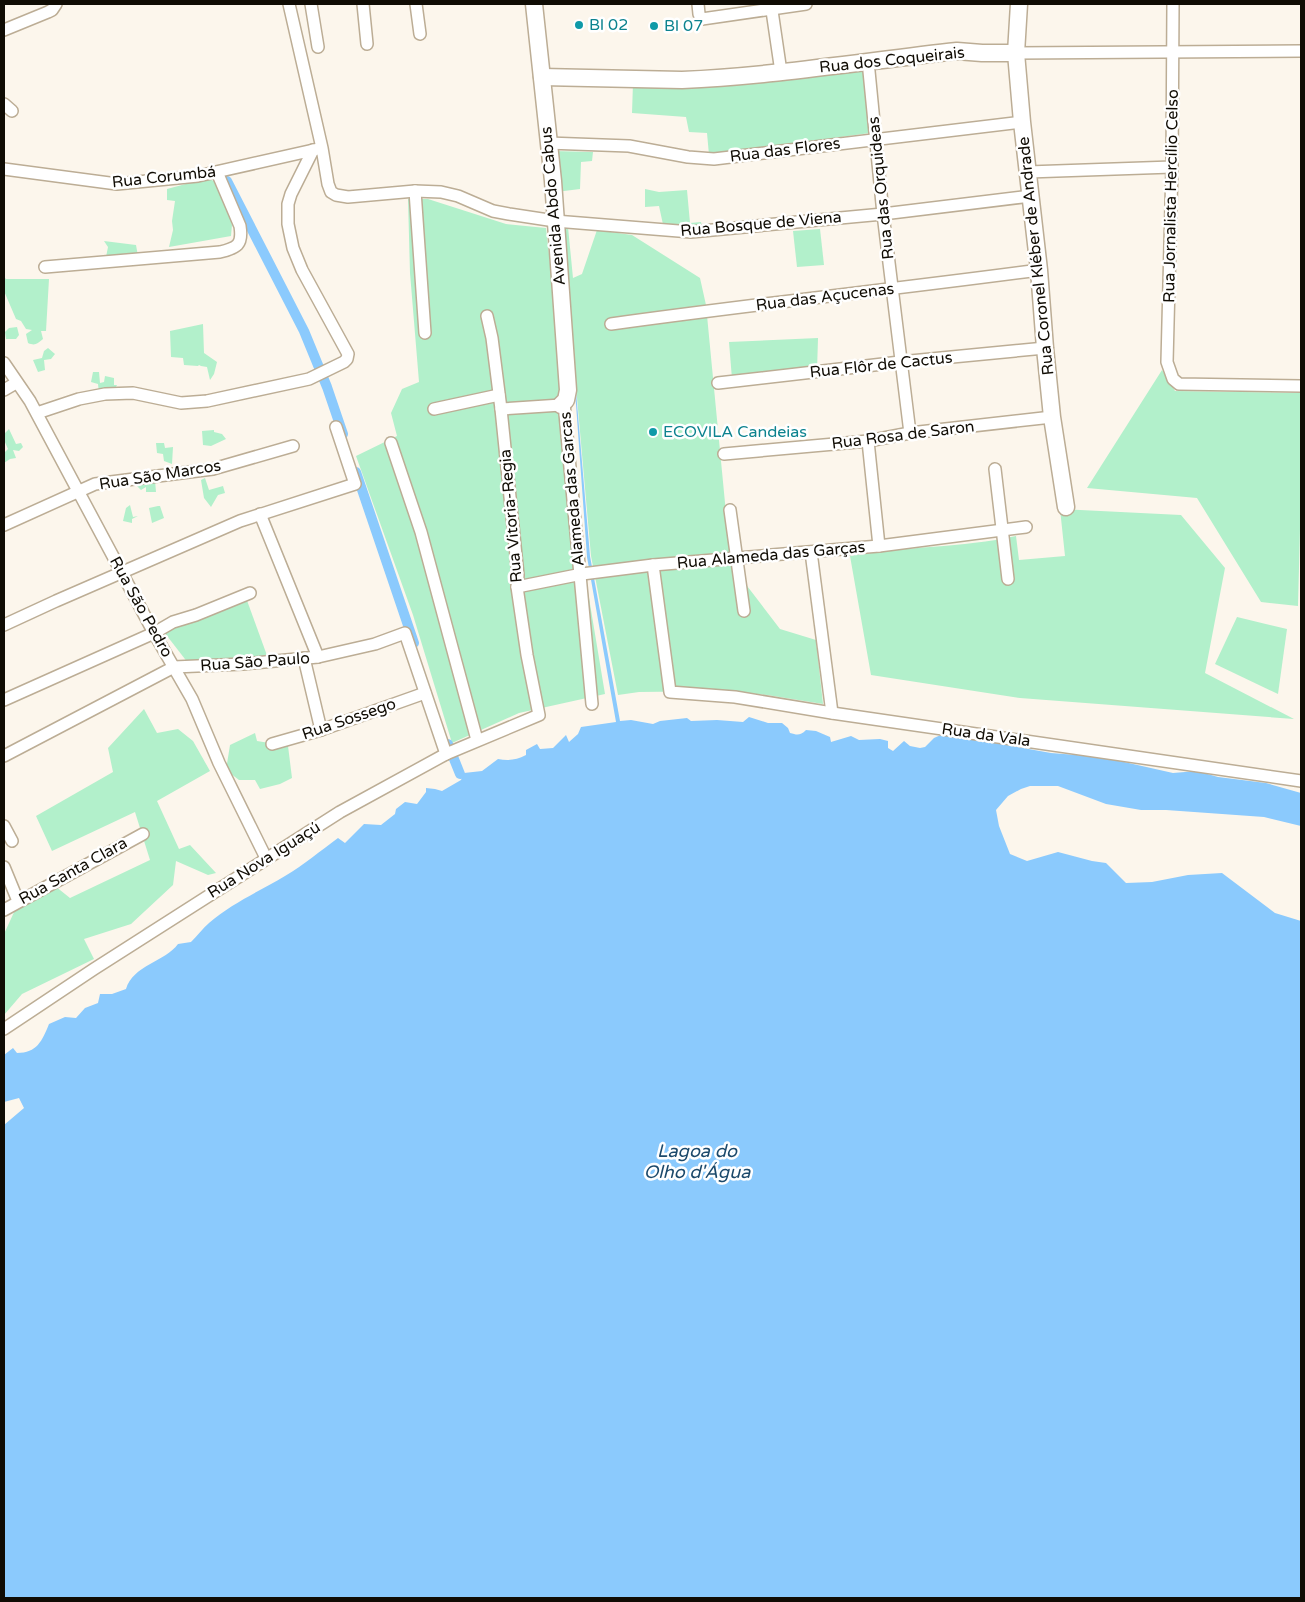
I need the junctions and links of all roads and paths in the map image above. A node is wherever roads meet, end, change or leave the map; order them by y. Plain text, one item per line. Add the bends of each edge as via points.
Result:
1 (56, 4) edge
2 (289, 4) edge
3 (311, 4) edge
4 (363, 4) edge
5 (416, 4) edge
6 (534, 4) edge
7 (698, 4) edge
8 (806, 4) edge
9 (1018, 4) edge
10 (1173, 4) edge
11 (772, 7) edge
12 (4, 30) edge
13 (420, 34) dead end
14 (367, 44) dead end
15 (318, 46) dead end
16 (1301, 51) edge
17 (1016, 53) junction
18 (1173, 53) junction
19 (868, 61) junction
20 (781, 72) junction
21 (542, 77) junction
22 (1022, 122) junction
23 (876, 138) junction
24 (548, 142) junction
25 (318, 149) junction
26 (1172, 167) junction
27 (4, 169) edge
28 (218, 172) junction
29 (1028, 172) junction
30 (416, 191) junction
31 (1031, 196) junction
32 (882, 214) junction
33 (555, 221) junction
34 (45, 267) dead end
35 (1039, 270) junction
36 (893, 290) junction
37 (487, 316) dead end
38 (611, 324) dead end
39 (425, 333) dead end
40 (1044, 348) junction
41 (900, 362) junction
42 (4, 363) edge
43 (16, 383) junction
44 (718, 383) dead end
45 (1301, 386) edge
46 (4, 390) edge
47 (499, 395) junction
48 (562, 404) junction
49 (434, 409) dead end
50 (501, 409) junction
51 (37, 413) junction
52 (1052, 416) junction
53 (336, 427) dead end
54 (910, 433) junction
55 (868, 441) junction
56 (391, 443) dead end
57 (293, 446) dead end
58 (724, 454) dead end
59 (995, 469) dead end
60 (78, 492) junction
61 (1066, 507) dead end
62 (730, 510) dead end
63 (260, 514) junction
64 (4, 525) edge
65 (1026, 527) dead end
66 (1002, 529) junction
67 (879, 546) junction
68 (811, 552) junction
69 (736, 557) junction
70 (653, 565) junction
71 (122, 573) junction
72 (581, 575) junction
73 (1008, 579) dead end
74 (517, 588) junction
75 (250, 592) dead end
76 (744, 611) dead end
77 (4, 625) edge
78 (154, 634) junction
79 (318, 657) junction
80 (304, 658) junction
81 (174, 667) junction
82 (425, 693) junction
83 (4, 700) edge
84 (592, 704) dead end
85 (832, 713) junction
86 (539, 715) joint
87 (321, 730) junction
88 (477, 740) junction
89 (272, 744) dead end
90 (446, 754) junction
91 (4, 756) edge
92 (1301, 781) edge
93 (4, 826) edge
94 (143, 834) dead end
95 (12, 841) dead end
96 (266, 858) junction
97 (4, 867) edge
98 (18, 901) junction
99 (4, 910) edge
100 (4, 1029) edge

1 - 12 street via 48,12
2 - 25 street
3 - 15 street
4 - 14 street
5 - 13 street
6 - 21 main road, Avenida Abdo Cabus
7 - 11 street via 702,19
8 - 11 street
9 - 17 main road, Rua Coronel Kléber de Andrade
10 - 18 street, Rua Jornalista Hercílio Celso
11 - 20 street
16 - 18 street, Rua dos Coqueirais
17 - 18 street, Rua dos Coqueirais
17 - 19 main road, Rua dos Coqueirais via 957,51
17 - 22 main road, Rua Coronel Kléber de Andrade
18 - 26 street, Rua Jornalista Hercílio Celso
19 - 20 main road, Rua dos Coqueirais
19 - 23 street, Rua das Orquideas
20 - 21 main road, Rua dos Coqueirais via 682,80
21 - 24 main road, Avenida Abdo Cabus
22 - 23 street, Rua das Flores
22 - 29 main road, Rua Coronel Kléber de Andrade
23 - 24 street, Rua das Flores via 714,159 629,146
23 - 32 street, Rua das Orquideas
24 - 33 main road, Avenida Abdo Cabus
25 - 28 street, Rua Corumbá
25 - 30 street, Rua Bosque de Viena via 331,192 336,195 348,197
25 - 51 street via 291,194 288,224 302,270 348,354 344,362 298,382 207,402 181,403 133,392 79,399
26 - 29 street
26 - 45 street, Rua Jornalista Hercílio Celso via 1167,362 1173,379 1179,384
27 - 28 street, Rua Corumbá via 117,184
28 - 34 street via 240,226 240,242 232,249
29 - 31 main road, Rua Coronel Kléber de Andrade
30 - 33 street, Rua Bosque de Viena via 441,192 494,211
30 - 39 street
31 - 32 street, Rua Bosque de Viena
31 - 35 main road, Rua Coronel Kléber de Andrade
32 - 33 street, Rua Bosque de Viena via 691,232
32 - 36 street, Rua das Orquideas
33 - 48 main road, Avenida Abdo Cabus via 568,390
35 - 36 street, Rua das Açucenas
35 - 40 main road, Rua Coronel Kléber de Andrade
36 - 38 street, Rua das Açucenas
36 - 41 street, Rua das Orquideas
37 - 47 street, Rua Vitoria-Regia
40 - 41 street, Rua Flôr de Cactus
40 - 52 main road, Rua Coronel Kléber de Andrade
41 - 44 street, Rua Flôr de Cactus
41 - 54 street, Rua das Orquideas
42 - 43 street, Rua São Pedro
43 - 46 street
43 - 51 street, Rua São Pedro
47 - 49 street
47 - 50 street, Rua Vitoria-Regia
48 - 50 street
48 - 72 street, Alameda das Garcas
50 - 74 street, Rua Vitoria-Regia
51 - 60 street, Rua São Pedro
52 - 54 street, Rua Rosa de Saron
52 - 61 main road, Rua Coronel Kléber de Andrade
53 - 63 street via 355,484
54 - 55 street, Rua Rosa de Saron
55 - 58 street, Rua Rosa de Saron
55 - 67 street
56 - 88 street via 421,532
57 - 60 street, Rua São Marcos via 214,469 109,481
59 - 66 street
60 - 64 street, Rua São Marcos
60 - 71 street, Rua São Pedro
62 - 69 street
63 - 71 street
63 - 79 street
65 - 66 street, Rua Alameda das Garças
66 - 67 street, Rua Alameda das Garças
66 - 73 street
67 - 68 street, Rua Alameda das Garças
68 - 69 street, Rua Alameda das Garças
68 - 85 street
69 - 70 street, Rua Alameda das Garças
69 - 76 street
70 - 72 street, Rua Alameda das Garças
70 - 85 street, Rua da Vala via 670,692 735,697
71 - 77 street
71 - 78 street, Rua São Pedro
72 - 74 street, Rua Alameda das Garças
72 - 84 street, Alameda das Garcas
74 - 86 street, Rua Vitoria-Regia
75 - 78 street via 173,622
78 - 81 street, Rua São Pedro
78 - 83 street
79 - 80 street, Rua São Paulo
79 - 82 street, Rua São Paulo via 375,644 405,633
80 - 81 street, Rua São Paulo
80 - 87 street
81 - 91 street, Rua São Paulo
81 - 96 street, Rua São Pedro
82 - 87 street, Rua Sossego
82 - 90 street
85 - 92 street, Rua da Vala
86 - 88 street, Rua Nova Iguaçú
87 - 89 street, Rua Sossego
88 - 90 street, Rua Nova Iguaçú
90 - 96 street, Rua Nova Iguaçú via 340,812
93 - 95 street
94 - 98 street, Rua Santa Clara
96 - 100 street, Rua Nova Iguaçú
97 - 98 street
98 - 99 street, Rua Santa Clara

